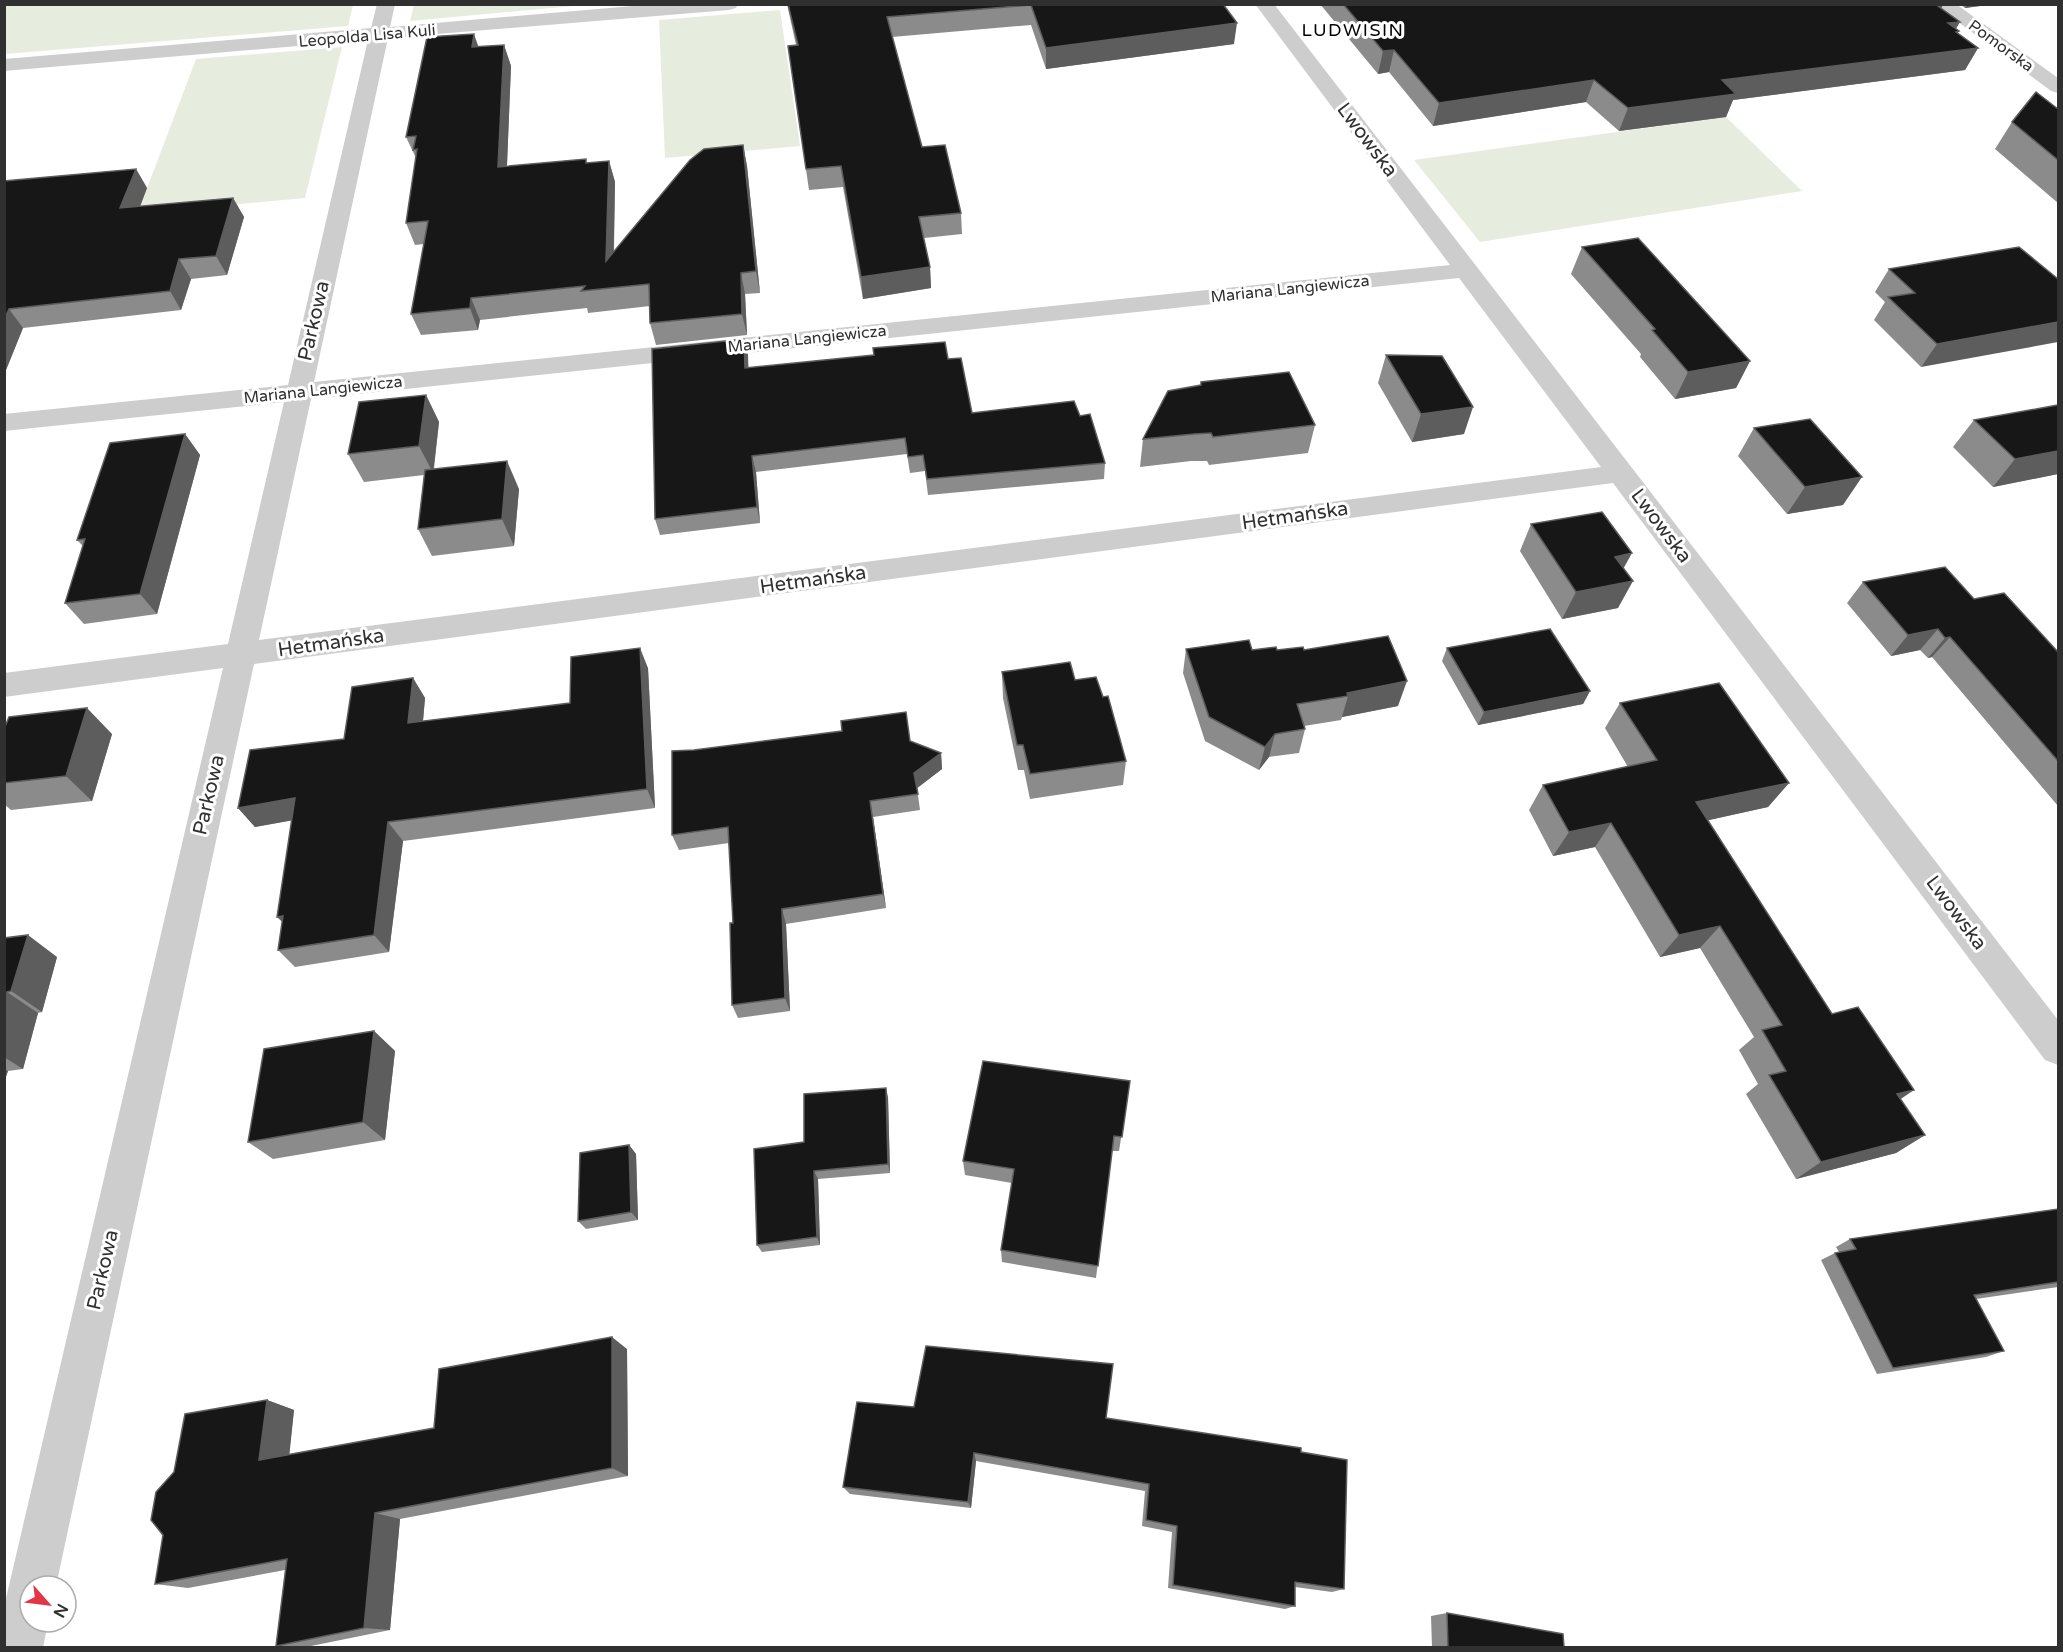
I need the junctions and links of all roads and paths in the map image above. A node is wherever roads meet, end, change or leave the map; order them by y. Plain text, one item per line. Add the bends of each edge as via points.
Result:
1 (729, 4) edge
2 (1264, 4) edge
3 (1943, 4) edge
4 (382, 20) edge
5 (4, 65) edge
6 (2058, 87) edge
7 (1465, 270) junction
8 (298, 392) junction
9 (4, 423) edge
10 (1621, 473) junction
11 (241, 655) junction
12 (4, 685) edge
13 (2058, 1048) edge
14 (36, 1574) edge

1 - 4 street, Leopolda Lisa Kuli
2 - 7 street, Lwowska
3 - 6 street, Pomorska
4 - 5 street, Leopolda Lisa Kuli
4 - 8 street, Parkowa
7 - 8 street, Mariana Langiewicza
7 - 10 street, Lwowska
8 - 9 street, Mariana Langiewicza
8 - 11 street, Parkowa
10 - 11 street, Hetmańska
10 - 13 street, Lwowska
11 - 12 street, Hetmańska
11 - 14 street, Parkowa

